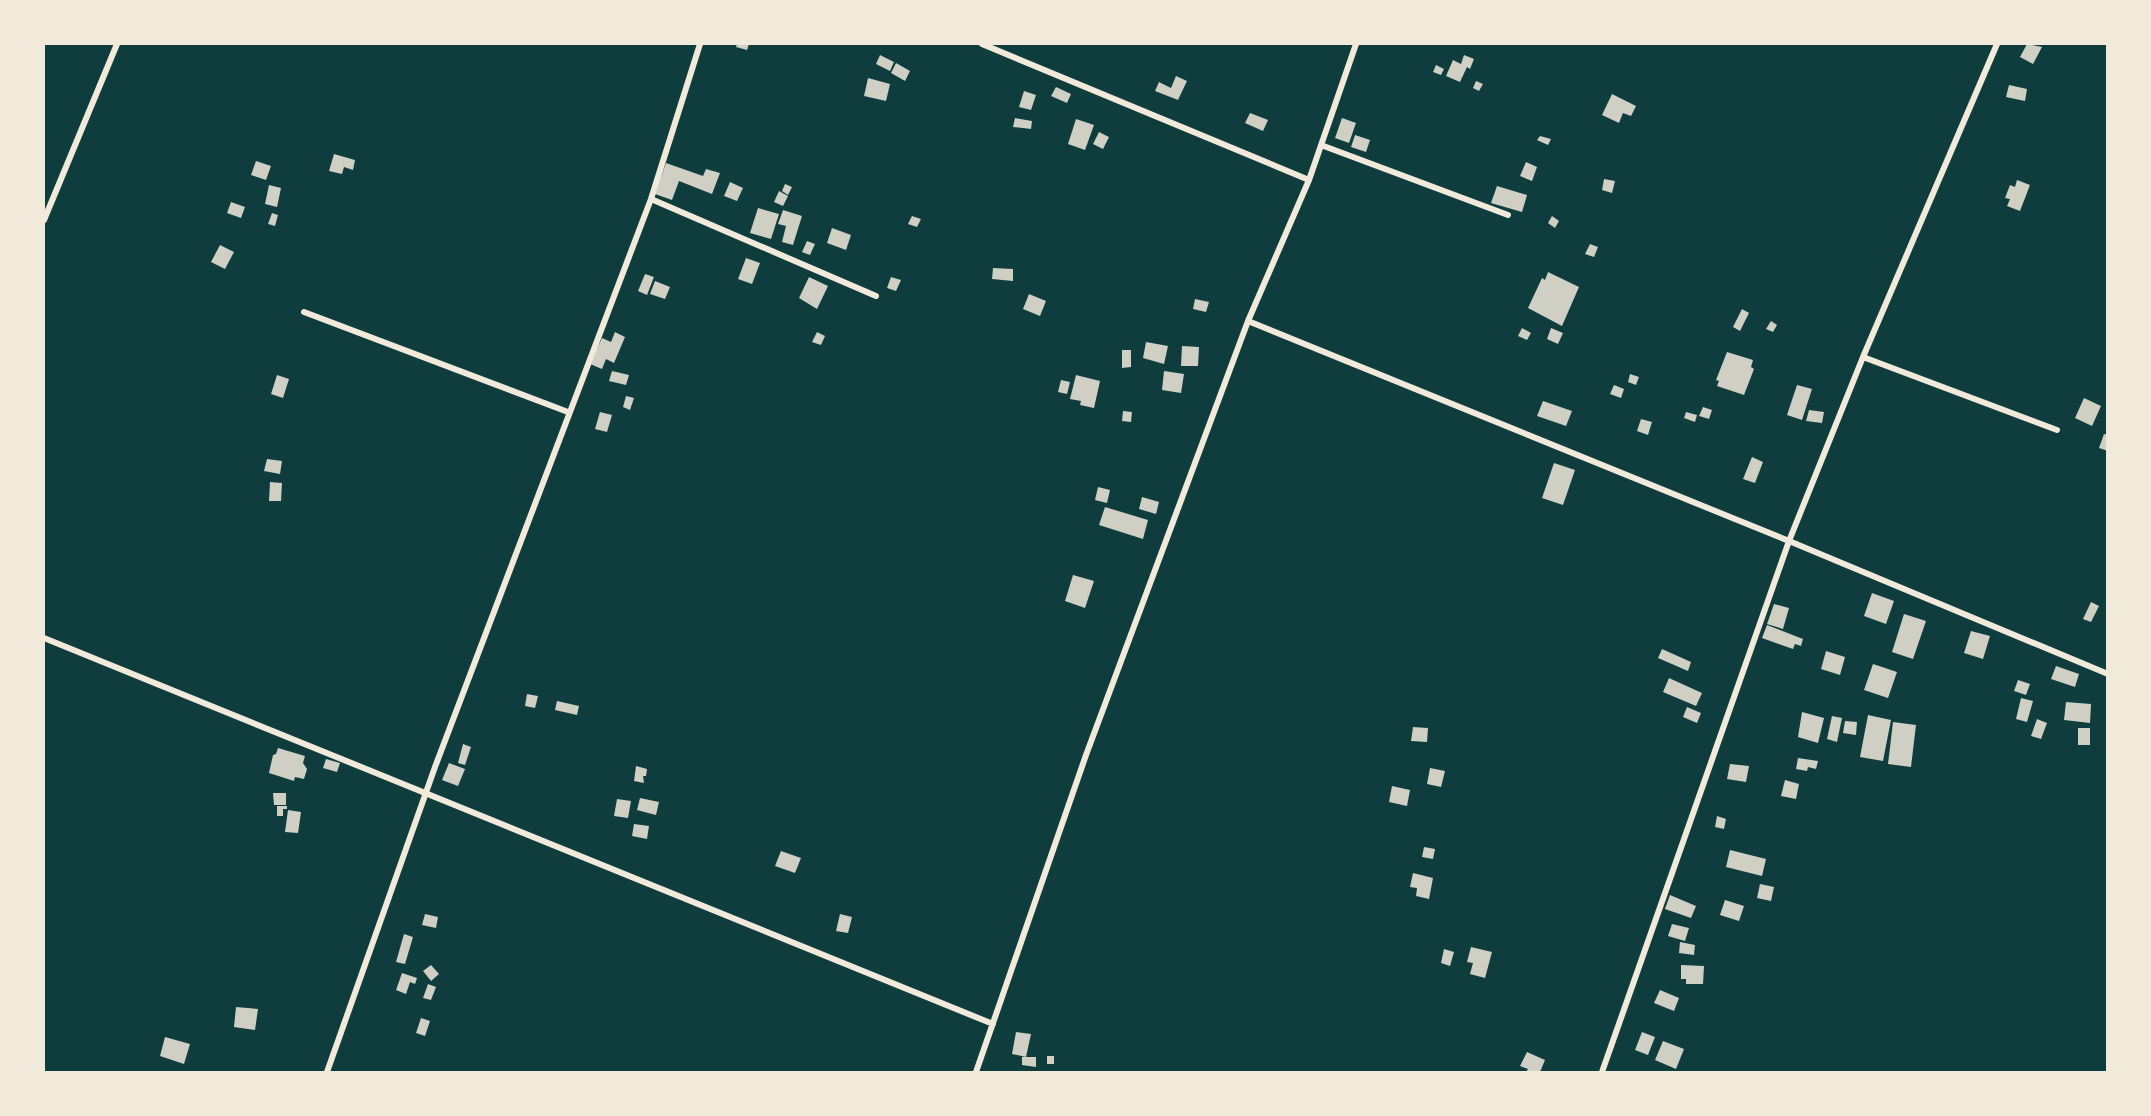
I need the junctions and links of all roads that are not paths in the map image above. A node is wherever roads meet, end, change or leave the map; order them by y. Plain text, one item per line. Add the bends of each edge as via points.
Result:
1 (117, 44) edge
2 (700, 44) edge
3 (982, 44) edge
4 (1356, 44) edge
5 (1997, 44) edge
6 (1321, 145) junction
7 (1310, 180) junction
8 (651, 199) junction
9 (1508, 216) dead end
10 (44, 220) edge
11 (876, 296) dead end
12 (304, 312) dead end
13 (1248, 321) junction
14 (1863, 357) junction
15 (568, 412) junction
16 (2057, 430) dead end
17 (1789, 541) junction
18 (44, 638) edge
19 (2108, 674) edge
20 (427, 792) junction
21 (993, 1024) junction
22 (327, 1072) edge
23 (976, 1072) edge
24 (1602, 1072) edge

1 - 10 street
2 - 8 street
3 - 7 street
4 - 6 street
5 - 14 street
6 - 7 street
6 - 9 street
7 - 13 street
8 - 11 street
8 - 15 street
12 - 15 street
13 - 17 street
13 - 21 street via 1086,754
14 - 16 street
14 - 17 street
15 - 20 street
17 - 19 street
17 - 24 street
18 - 20 street
20 - 21 street
20 - 22 street
21 - 23 street

